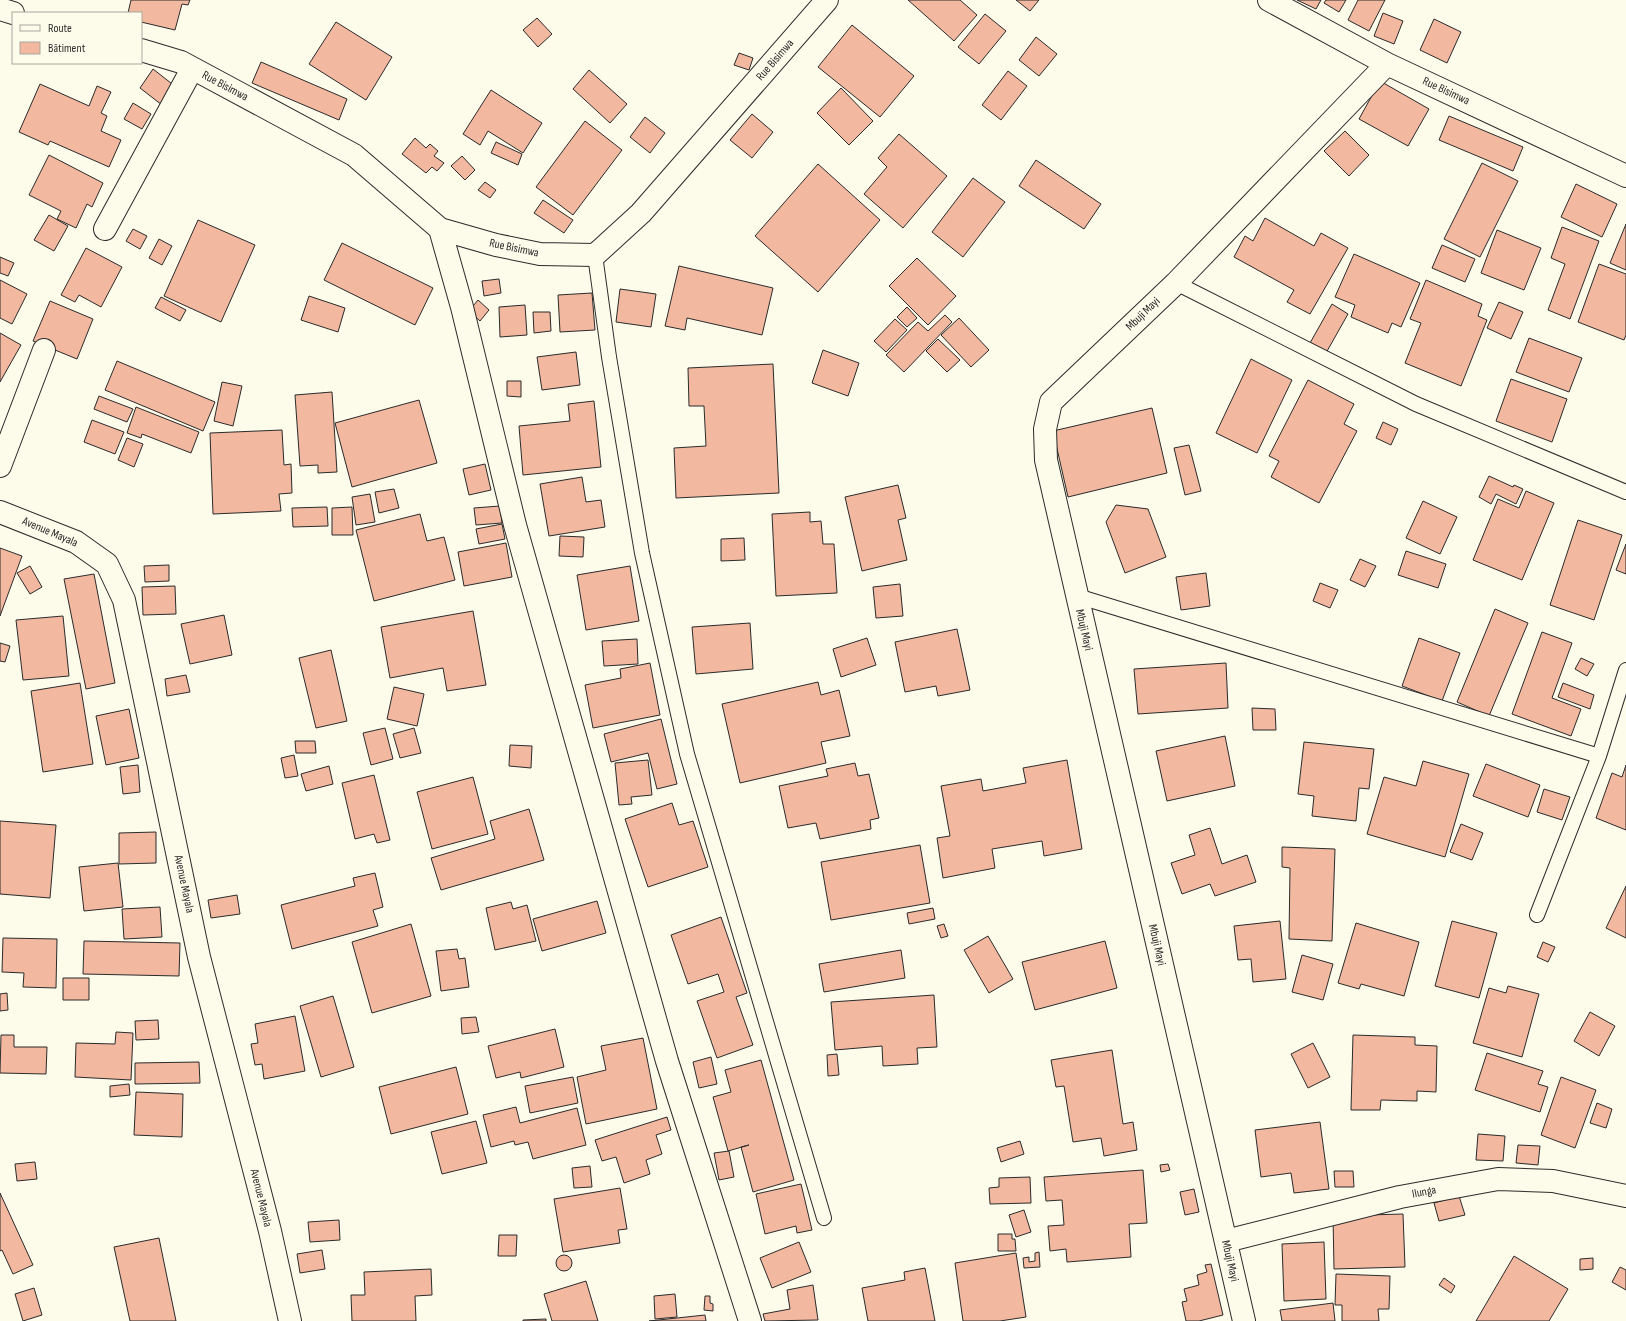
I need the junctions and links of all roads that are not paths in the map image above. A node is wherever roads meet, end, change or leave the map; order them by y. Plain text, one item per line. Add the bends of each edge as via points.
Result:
1 (828, 0) edge
2 (1269, 0) edge
3 (0, 10) edge
4 (12, 13) edge
5 (142, 50) edge
6 (1387, 64) junction
7 (192, 68) junction
8 (1626, 176) edge
9 (105, 229) dead end
10 (440, 229) junction
11 (595, 255) junction
12 (1176, 283) junction
13 (44, 350) dead end
14 (0, 466) edge
15 (1626, 492) edge
16 (0, 512) edge
17 (1076, 596) junction
18 (1626, 670) edge
19 (1599, 756) junction
20 (1537, 915) dead end
21 (1626, 1196) edge
22 (824, 1218) dead end
23 (1226, 1241) junction
24 (290, 1321) edge
25 (750, 1321) edge
26 (1244, 1321) edge

1 - 11 street, Rue Bisimwa via 641,213
2 - 6 street, Rue Bisimwa
3 - 4 street
5 - 7 street, Rue Bisimwa
6 - 8 street, Rue Bisimwa
6 - 12 street, Mbuji Mayi
7 - 9 street
7 - 10 street, Rue Bisimwa via 354,155
10 - 11 street, Rue Bisimwa via 540,254
10 - 25 street via 462,307 515,525 667,1061
11 - 22 lane via 609,357 642,553 687,754
12 - 15 lane via 1416,404
12 - 17 street, Mbuji Mayi via 1051,402 1045,429 1046,460
13 - 14 street
16 - 24 street, Avenue Mayala via 76,542 107,564 124,600 199,956 270,1231
17 - 19 lane
17 - 23 street, Mbuji Mayi
18 - 19 lane
19 - 20 lane
21 - 23 street, Ilunga via 1553,1180 1498,1179 1400,1197
23 - 26 street, Mbuji Mayi

